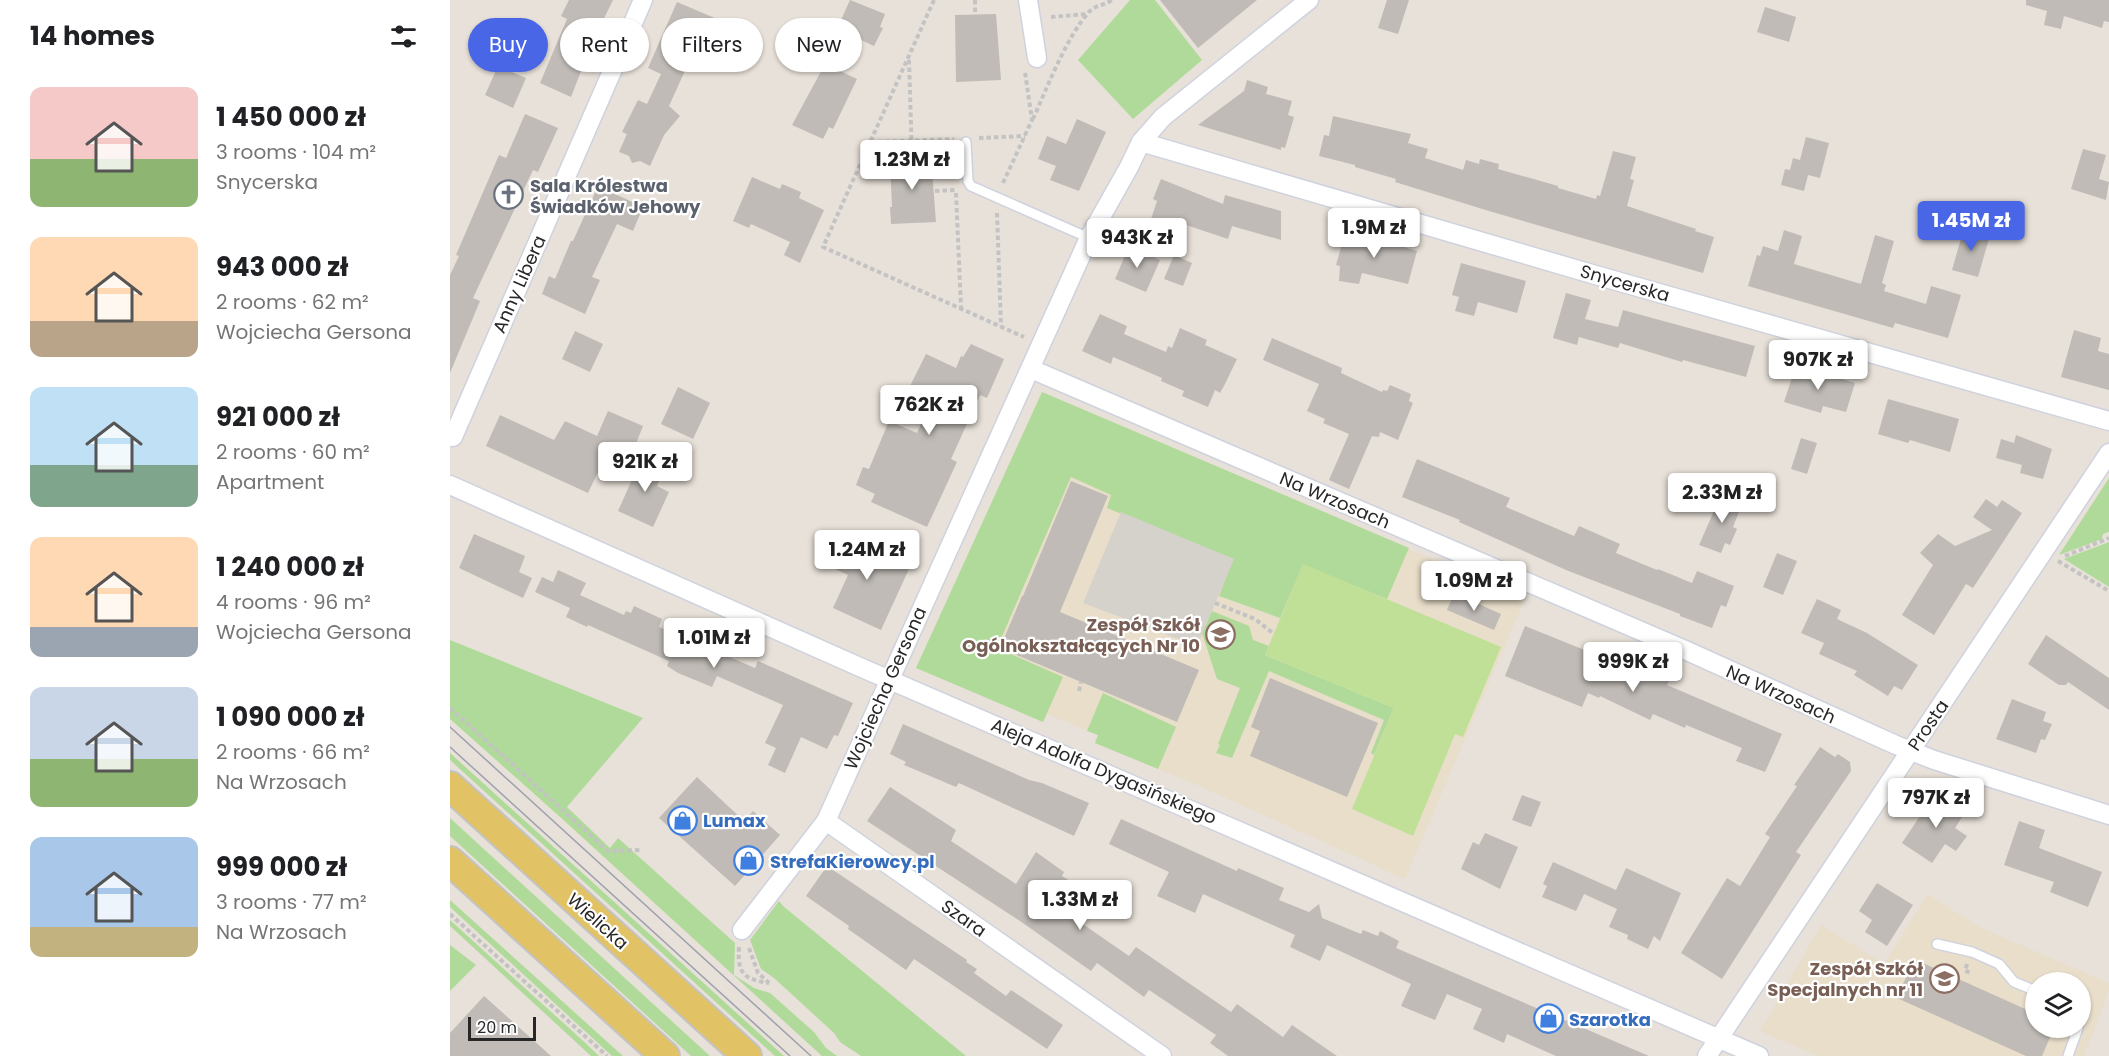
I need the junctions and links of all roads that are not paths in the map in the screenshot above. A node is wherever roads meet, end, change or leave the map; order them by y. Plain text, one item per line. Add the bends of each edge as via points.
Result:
1 (643, 0) edge
2 (1028, 0) edge
3 (1309, 0) edge
4 (1037, 58) dead end
5 (966, 140) road end
6 (1141, 142) junction
7 (1089, 238) junction
8 (1030, 369) junction
9 (2109, 421) edge
10 (453, 437) dead end
11 (2109, 453) edge
12 (450, 485) edge
13 (889, 679) junction
14 (1910, 750) junction
15 (450, 786) edge
16 (2109, 815) edge
17 (826, 821) junction
18 (450, 861) edge
19 (742, 930) road end
20 (1937, 944) dead end
21 (2025, 986) edge
22 (2074, 1038) edge
23 (1720, 1039) junction
24 (665, 1056) edge
25 (747, 1056) edge
26 (1162, 1056) edge
27 (1707, 1056) edge
28 (1759, 1056) edge
29 (2068, 1056) edge

1 - 10 street, Anny Libera
2 - 4 street
3 - 6 street, Wojciecha Gersona via 1163,117
5 - 7 lane via 971,186
6 - 7 street, Wojciecha Gersona
6 - 9 street, Snycerska
7 - 8 street, Wojciecha Gersona
8 - 13 street, Wojciecha Gersona
8 - 14 street, Na Wrzosach
11 - 14 street, Prosta
12 - 13 street, Aleja Adolfa Dygasińskiego
13 - 17 street, Wojciecha Gersona
13 - 23 street, Aleja Adolfa Dygasińskiego
14 - 16 street, Na Wrzosach
14 - 23 street, Prosta
15 - 25 main road, Wielicka
17 - 19 street, Wojciecha Gersona
17 - 26 street, Szara
18 - 24 main road
20 - 21 lane via 1972,952 1999,964 2014,982
22 - 29 lane
23 - 27 street, Prosta
23 - 28 street, Aleja Adolfa Dygasińskiego

